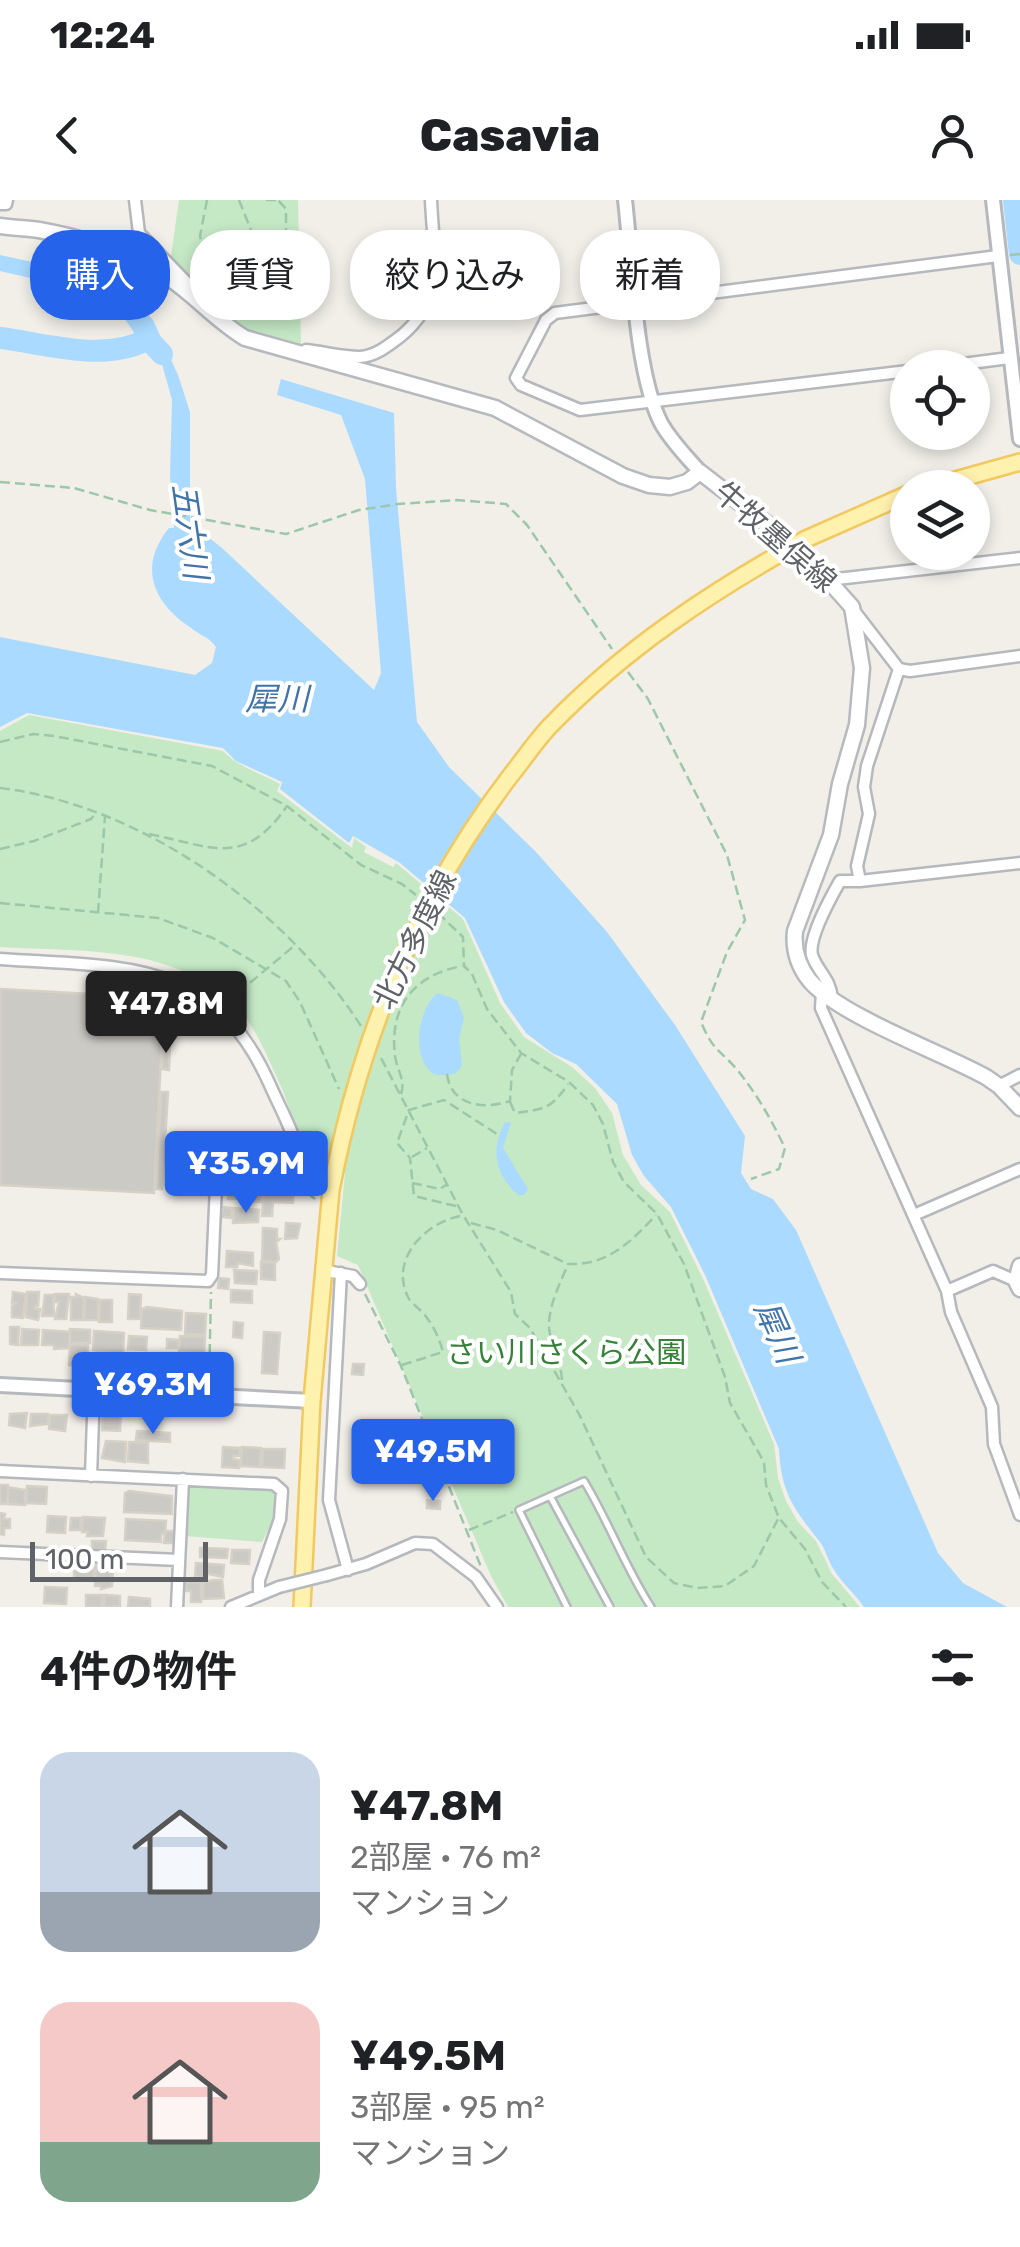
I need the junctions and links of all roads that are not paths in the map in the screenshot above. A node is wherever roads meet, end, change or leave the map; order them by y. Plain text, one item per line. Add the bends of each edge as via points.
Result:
1 (7, 200) edge
2 (135, 200) edge
3 (431, 200) edge
4 (626, 200) edge
5 (993, 200) edge
6 (0, 204) edge
7 (0, 226) edge
8 (629, 230) edge
9 (1004, 255) junction
10 (190, 285) edge
11 (720, 293) edge
12 (190, 296) edge
13 (580, 310) edge
14 (219, 320) edge
15 (638, 320) edge
16 (261, 344) junction
17 (1008, 358) junction
18 (990, 360) edge
19 (890, 373) edge
20 (653, 404) junction
21 (1020, 440) edge
22 (1020, 462) edge
23 (990, 470) edge
24 (700, 472) junction
25 (890, 502) edge
26 (1020, 558) edge
27 (828, 580) junction
28 (852, 607) junction
29 (1020, 656) edge
30 (900, 669) junction
31 (1020, 862) edge
32 (860, 881) junction
33 (0, 959) edge
34 (827, 995) junction
35 (1020, 1075) edge
36 (1000, 1086) junction
37 (1020, 1108) edge
38 (1020, 1169) edge
39 (914, 1215) junction
40 (322, 1270) junction
41 (0, 1273) edge
42 (341, 1273) junction
43 (1019, 1278) edge
44 (360, 1284) road end
45 (947, 1290) junction
46 (0, 1385) edge
47 (94, 1389) junction
48 (312, 1401) junction
49 (0, 1471) edge
50 (92, 1476) junction
51 (182, 1480) junction
52 (550, 1496) junction
53 (1020, 1515) edge
54 (0, 1552) edge
55 (179, 1560) junction
56 (348, 1570) junction
57 (252, 1599) edge
58 (178, 1607) edge
59 (231, 1607) edge
60 (302, 1607) edge
61 (497, 1607) edge
62 (567, 1607) edge
63 (610, 1607) edge
64 (651, 1607) edge

1 - 6 street
2 - 10 street via 139,233
3 - 16 street via 434,286 414,324 363,357
4 - 8 street
5 - 9 street
7 - 12 main road, 牛牧墨俣線 via 61,234 128,257
9 - 11 street
9 - 17 street
13 - 20 street via 546,320 516,378 521,386 580,410
14 - 16 main road, 牛牧墨俣線
15 - 20 street
16 - 24 main road, 牛牧墨俣線 via 495,408 649,485 670,487
17 - 18 street
17 - 21 street
19 - 20 street
20 - 24 street
22 - 23 main road
24 - 27 main road, 牛牧墨俣線
25 - 40 main road, 北方多度線, bridge via 729,581 633,650 548,728 479,816 414,931 355,1080 329,1198
26 - 27 street
27 - 28 main road, 牛牧墨俣線
28 - 30 street
28 - 34 main road, 牛牧墨俣線 via 862,696 831,835 793,946 803,971
29 - 30 street
30 - 32 street via 867,766
31 - 32 street
32 - 34 street via 840,881 812,942
33 - 41 street via 130,969 179,982 249,1042 299,1156 224,1176 216,1185 208,1281
34 - 36 main road, 牛牧墨俣線
34 - 39 street via 821,1008
35 - 36 street
36 - 37 main road, 牛牧墨俣線
38 - 39 street
39 - 45 street
40 - 42 street
40 - 48 main road, 北方多度線
42 - 44 street
42 - 56 street via 329,1500
43 - 45 street via 993,1271
45 - 53 street via 992,1407 994,1444
46 - 47 street
47 - 48 street
47 - 50 street
48 - 60 main road, 北方多度線
49 - 50 street
50 - 51 street
51 - 55 street
51 - 57 street via 274,1484 282,1491 280,1519
52 - 62 lane via 518,1510
52 - 63 lane
52 - 64 lane via 584,1481
54 - 55 street
55 - 58 street
56 - 57 street, bridge
56 - 61 street via 414,1542 434,1544 476,1577
57 - 59 street

